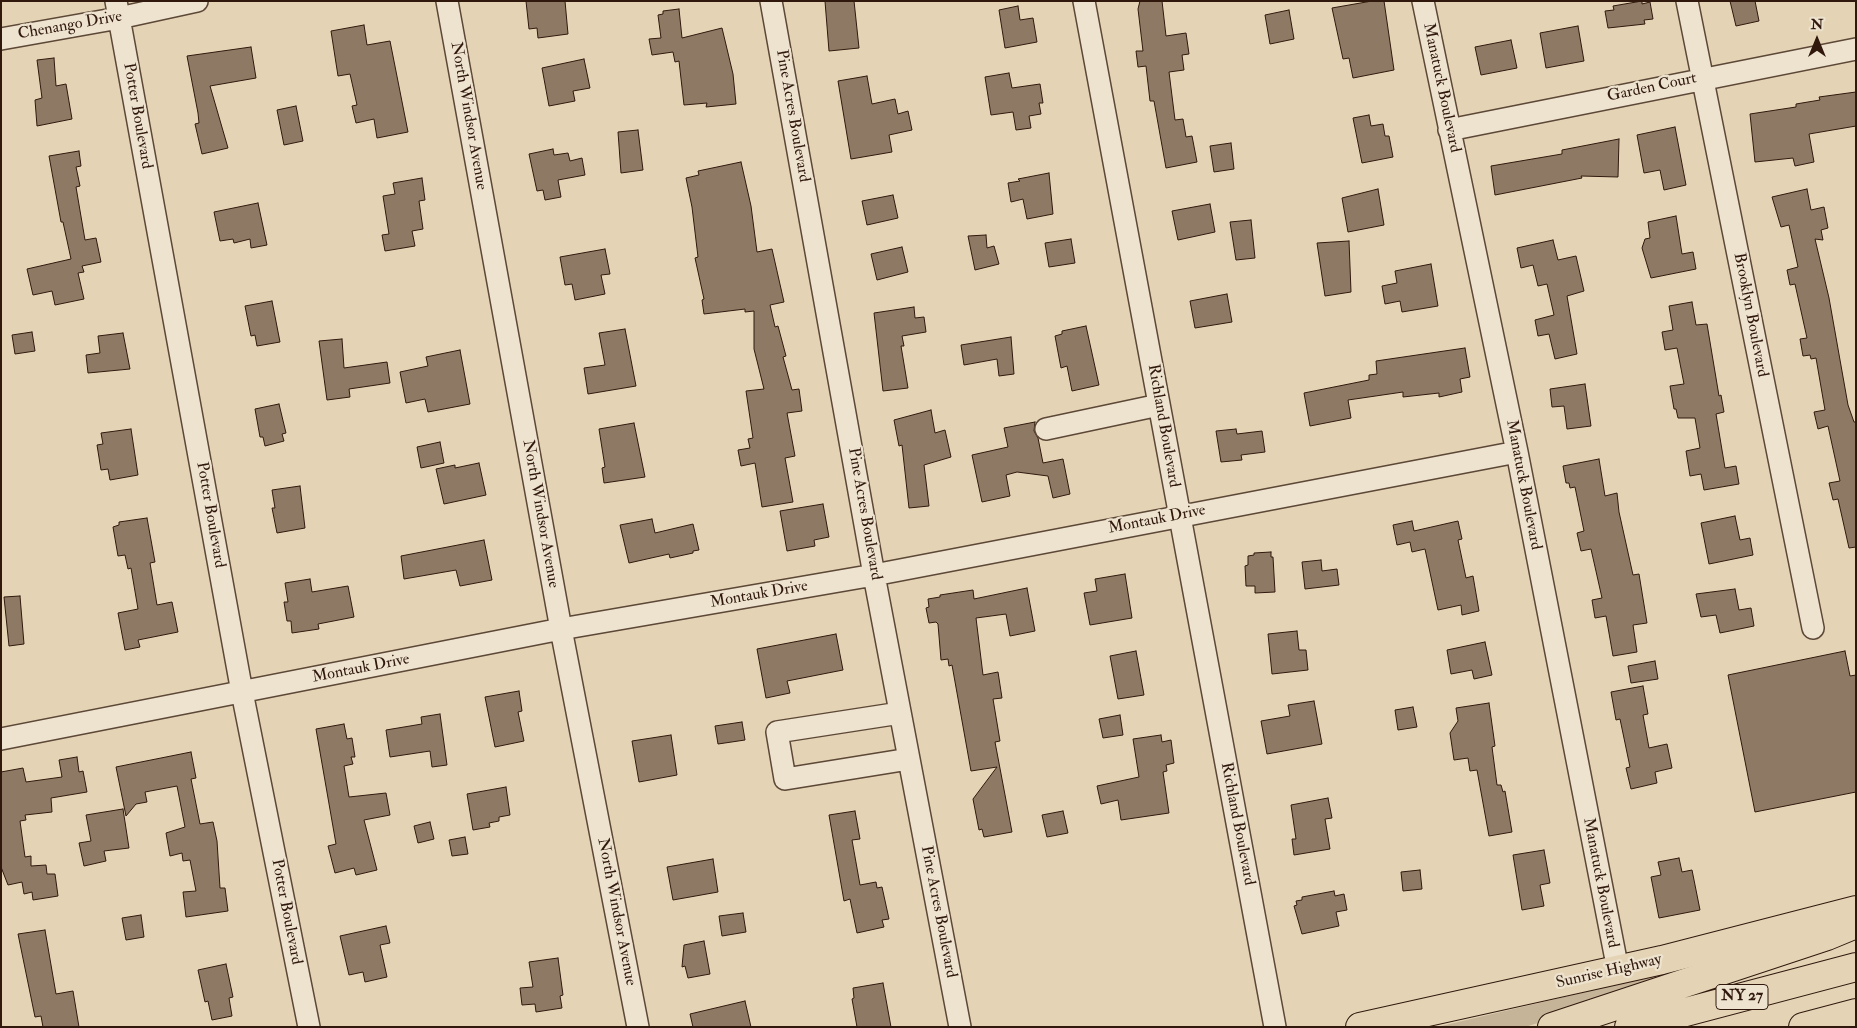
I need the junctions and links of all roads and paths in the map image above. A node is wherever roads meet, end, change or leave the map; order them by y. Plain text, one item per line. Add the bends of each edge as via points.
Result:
1 (197, 1) edge
2 (447, 1) edge
3 (771, 1) edge
4 (1084, 1) edge
5 (1423, 1) edge
6 (1687, 1) edge
7 (118, 10) edge
8 (1, 39) edge
9 (1856, 49) edge
10 (1702, 78) junction
11 (1449, 130) junction
12 (1159, 405) junction
13 (1046, 429) dead end
14 (1516, 452) junction
15 (1179, 515) junction
16 (874, 575) junction
17 (1813, 628) dead end
18 (561, 629) junction
19 (242, 692) junction
20 (900, 713) junction
21 (1, 739) edge
22 (909, 759) junction
23 (1856, 910) edge
24 (1856, 924) edge
25 (1856, 967) edge
26 (1618, 970) junction
27 (1856, 1013) edge
28 (310, 1027) edge
29 (638, 1027) edge
30 (960, 1027) edge
31 (1275, 1027) edge
32 (1360, 1027) edge
33 (1552, 1027) edge
34 (1629, 1027) edge
35 (1803, 1027) edge

1 - 7 street, Chenango Drive
2 - 18 street, North Windsor Avenue
3 - 16 street, Pine Acres Boulevard
4 - 12 street, Richland Boulevard
5 - 11 street, Manatuck Boulevard
6 - 10 street, Brooklyn Boulevard
7 - 8 street, Chenango Drive
7 - 19 street, Potter Boulevard
9 - 10 street, Garden Court
10 - 11 street, Garden Court
10 - 17 street, Brooklyn Boulevard
11 - 14 street, Manatuck Boulevard
12 - 13 street
12 - 15 street, Richland Boulevard
14 - 15 street, Montauk Drive
14 - 26 street, Manatuck Boulevard
15 - 16 street, Montauk Drive
15 - 31 street, Richland Boulevard
16 - 18 street, Montauk Drive
16 - 20 street, Pine Acres Boulevard
18 - 19 street, Montauk Drive
18 - 29 street, North Windsor Avenue
19 - 21 street, Montauk Drive
19 - 28 street, Potter Boulevard
20 - 22 street, Pine Acres Boulevard
20 - 22 street via 776,732 784,779
22 - 30 street, Pine Acres Boulevard
23 - 26 main road, Sunrise Highway
24 - 33 main road
25 - 34 main road, NY 27
26 - 32 main road, Sunrise Highway
27 - 35 main road

